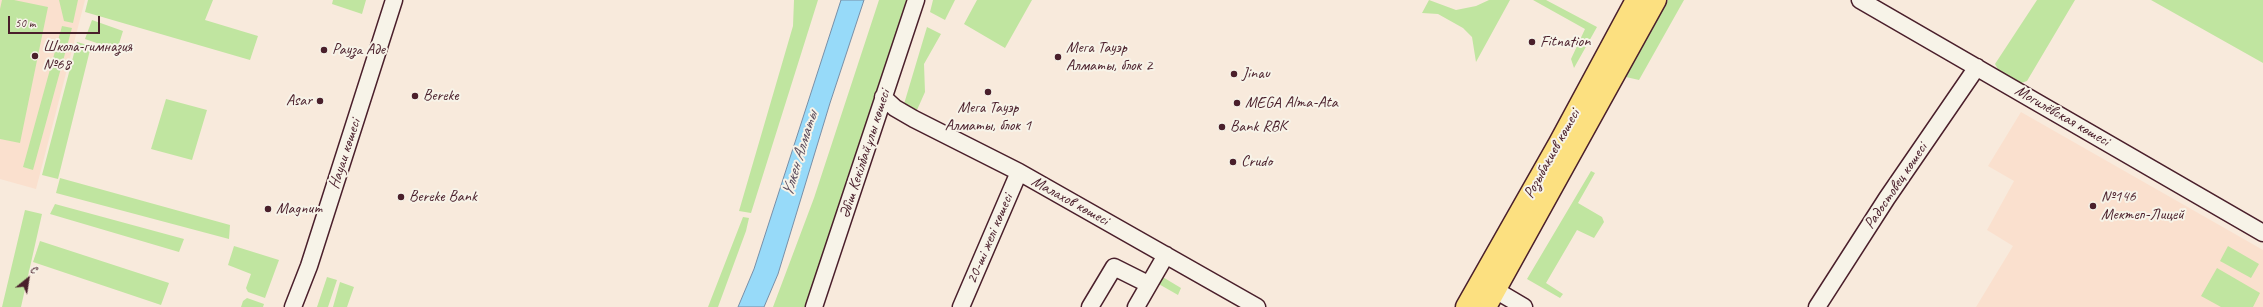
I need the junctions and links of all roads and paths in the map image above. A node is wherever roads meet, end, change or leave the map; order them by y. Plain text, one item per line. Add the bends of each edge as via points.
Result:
1 (394, 0) edge
2 (916, 0) edge
3 (1636, 0) edge
4 (1656, 0) edge
5 (1860, 0) edge
6 (1977, 67) junction
7 (883, 97) junction
8 (1019, 172) junction
9 (2263, 233) edge
10 (1166, 255) junction
11 (1148, 284) junction
12 (1477, 299) edge
13 (293, 307) edge
14 (814, 307) edge
15 (961, 307) edge
16 (1090, 307) edge
17 (1136, 307) edge
18 (1257, 307) edge
19 (1524, 307) edge
20 (1816, 307) edge

1 - 13 street, Науаи көшесі via 309,266
2 - 7 street, Әбіш Кекілбайұлы көшесі
3 - 12 main road, Розыбакиев көшесі
4 - 12 main road, Розыбакиев көшесі
5 - 6 street, Могилёвская көшесі
6 - 9 street, Могилёвская көшесі
6 - 20 street, Радостовец көшесі
7 - 8 street, Малахов көшесі via 895,108 914,119
7 - 14 street, Әбіш Кекілбайұлы көшесі
8 - 10 street, Малахов көшесі
8 - 15 street, 20-ші желі көшесі
10 - 11 street
10 - 18 street, Малахов көшесі
11 - 16 street via 1114,267
11 - 17 street
12 - 19 street

